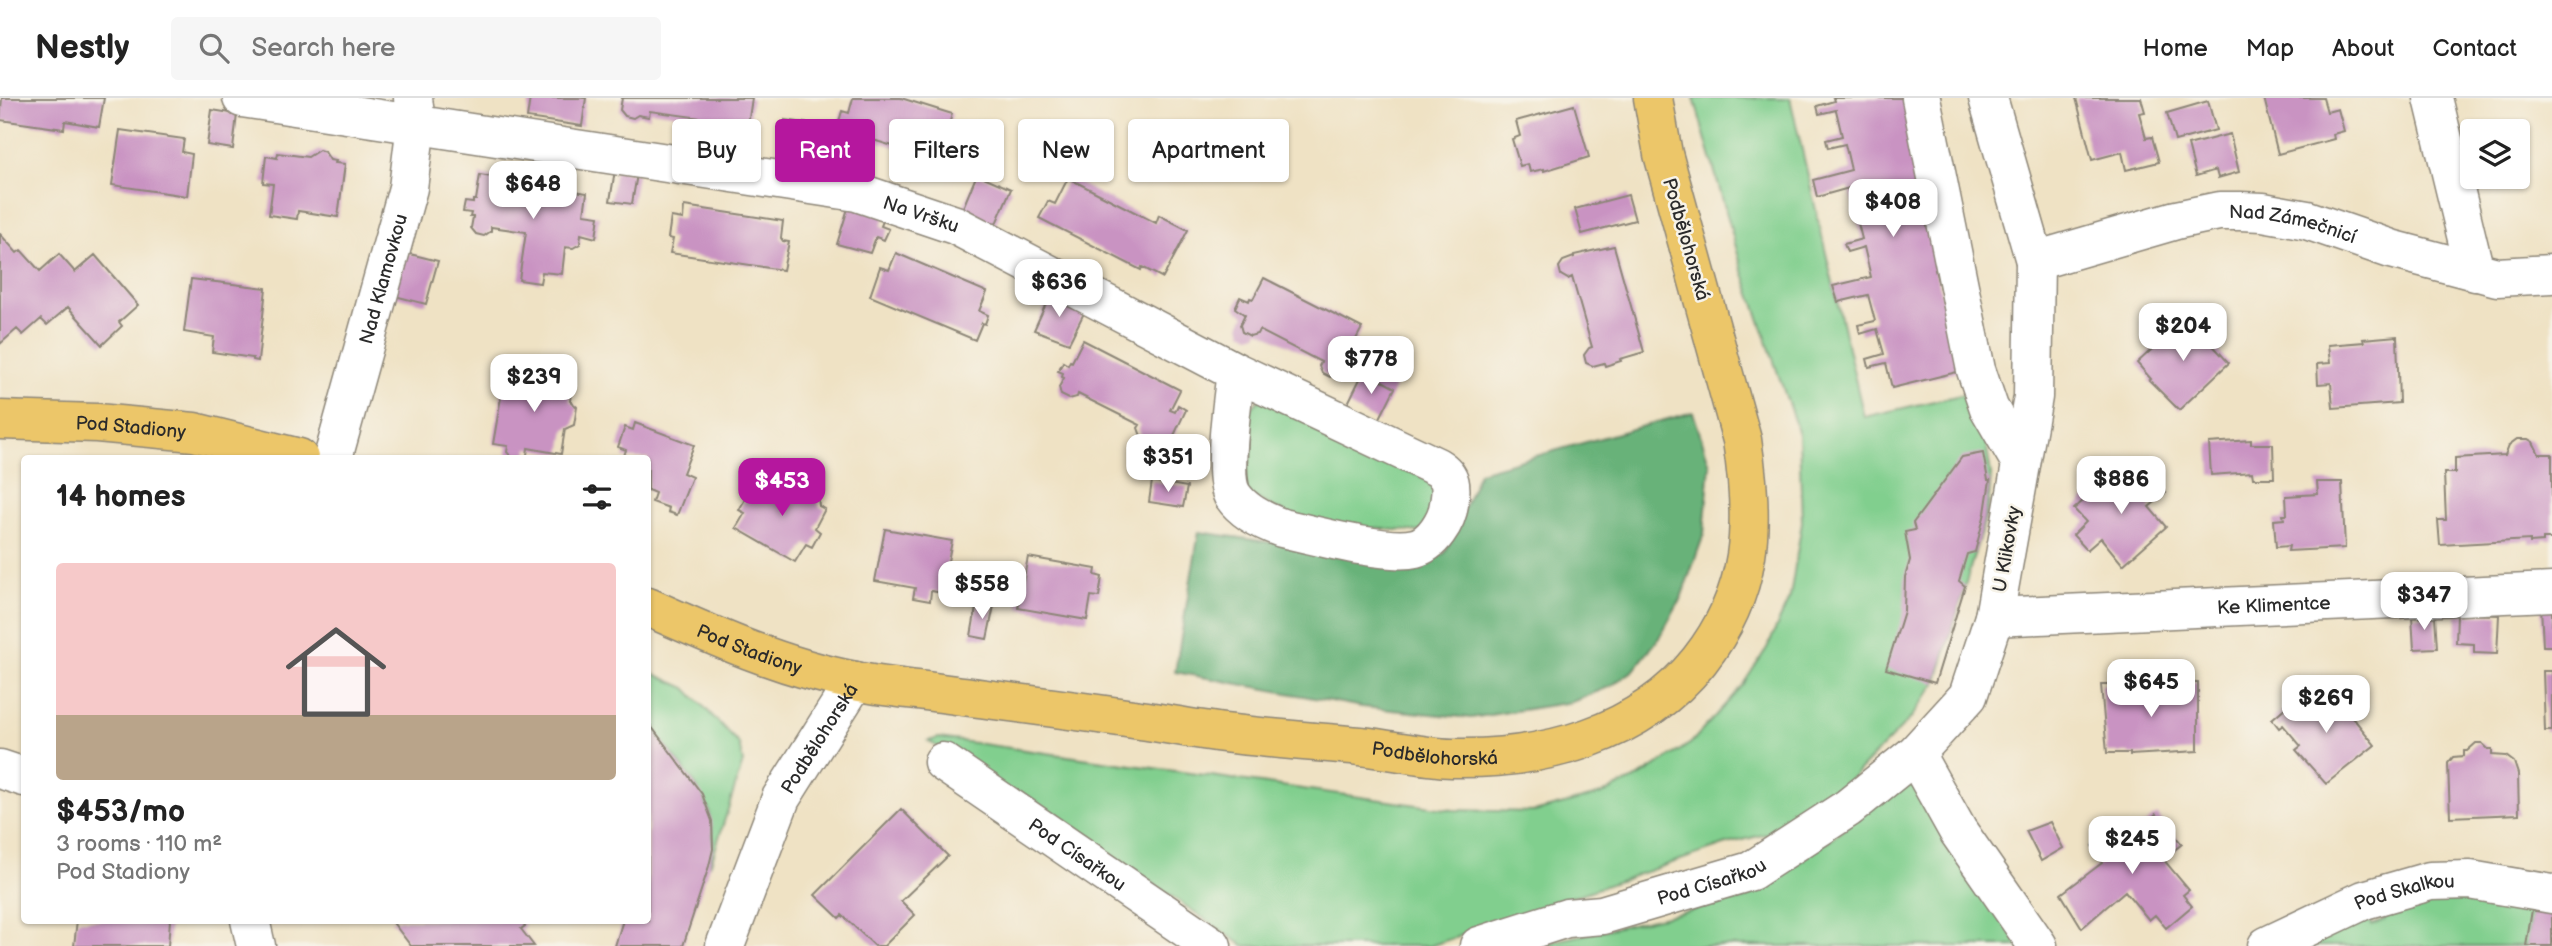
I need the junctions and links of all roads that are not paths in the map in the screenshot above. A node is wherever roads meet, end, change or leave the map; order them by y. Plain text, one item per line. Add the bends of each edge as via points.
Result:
1 (243, 98) edge
2 (1653, 98) edge
3 (1921, 98) edge
4 (1988, 98) edge
5 (2433, 98) edge
6 (414, 111) edge
7 (2035, 261) junction
8 (2475, 272) junction
9 (2552, 274) edge
10 (1237, 372) junction
11 (0, 420) edge
12 (287, 455) edge
13 (334, 455) edge
14 (2021, 463) junction
15 (2552, 592) edge
16 (651, 608) edge
17 (1994, 617) junction
18 (855, 681) junction
19 (1915, 754) junction
20 (943, 762) dead end
21 (0, 769) edge
22 (21, 776) edge
23 (2552, 894) edge
24 (251, 924) edge
25 (256, 946) edge
26 (725, 946) edge
27 (1212, 946) edge
28 (1479, 946) edge
29 (2038, 946) edge
30 (2267, 946) edge

1 - 6 street, Na Vršku
2 - 18 main road, Podbělohorská via 1663,154 1742,440 1750,517 1740,586 1728,617 1688,674 1641,714 1615,729 1551,749 1451,758 1230,734
3 - 14 street via 1976,370 1989,408
4 - 7 street, U Klikovky
5 - 8 street
6 - 10 street, Na Vršku via 857,192 956,225
6 - 13 street, Nad Klamovkou via 408,188
7 - 8 street, Nad Zámečnicí via 2176,220 2240,211 2307,220
7 - 14 street, U Klikovky via 2033,397
8 - 9 street, Nad Zámečnicí via 2497,277
10 - 10 street, Na Vršku via 1228,474 1232,494 1243,507 1282,528 1377,547 1405,550 1427,542 1448,510 1451,483 1447,473
11 - 12 main road, Pod Stadiony via 194,432
14 - 17 street, U Klikovky
15 - 17 street, Ke Klimentce
16 - 18 main road, Pod Stadiony via 757,654
17 - 19 street, U Klikovky via 1968,696
18 - 26 street, Podbělohorská via 781,798
19 - 28 street, Pod Císařkou via 1848,808 1751,871 1602,915 1567,918
19 - 29 street via 1958,831
20 - 27 street, Pod Císařkou
21 - 22 street
23 - 30 street, Pod Skalkou via 2470,880 2430,881 2364,900
24 - 25 street

